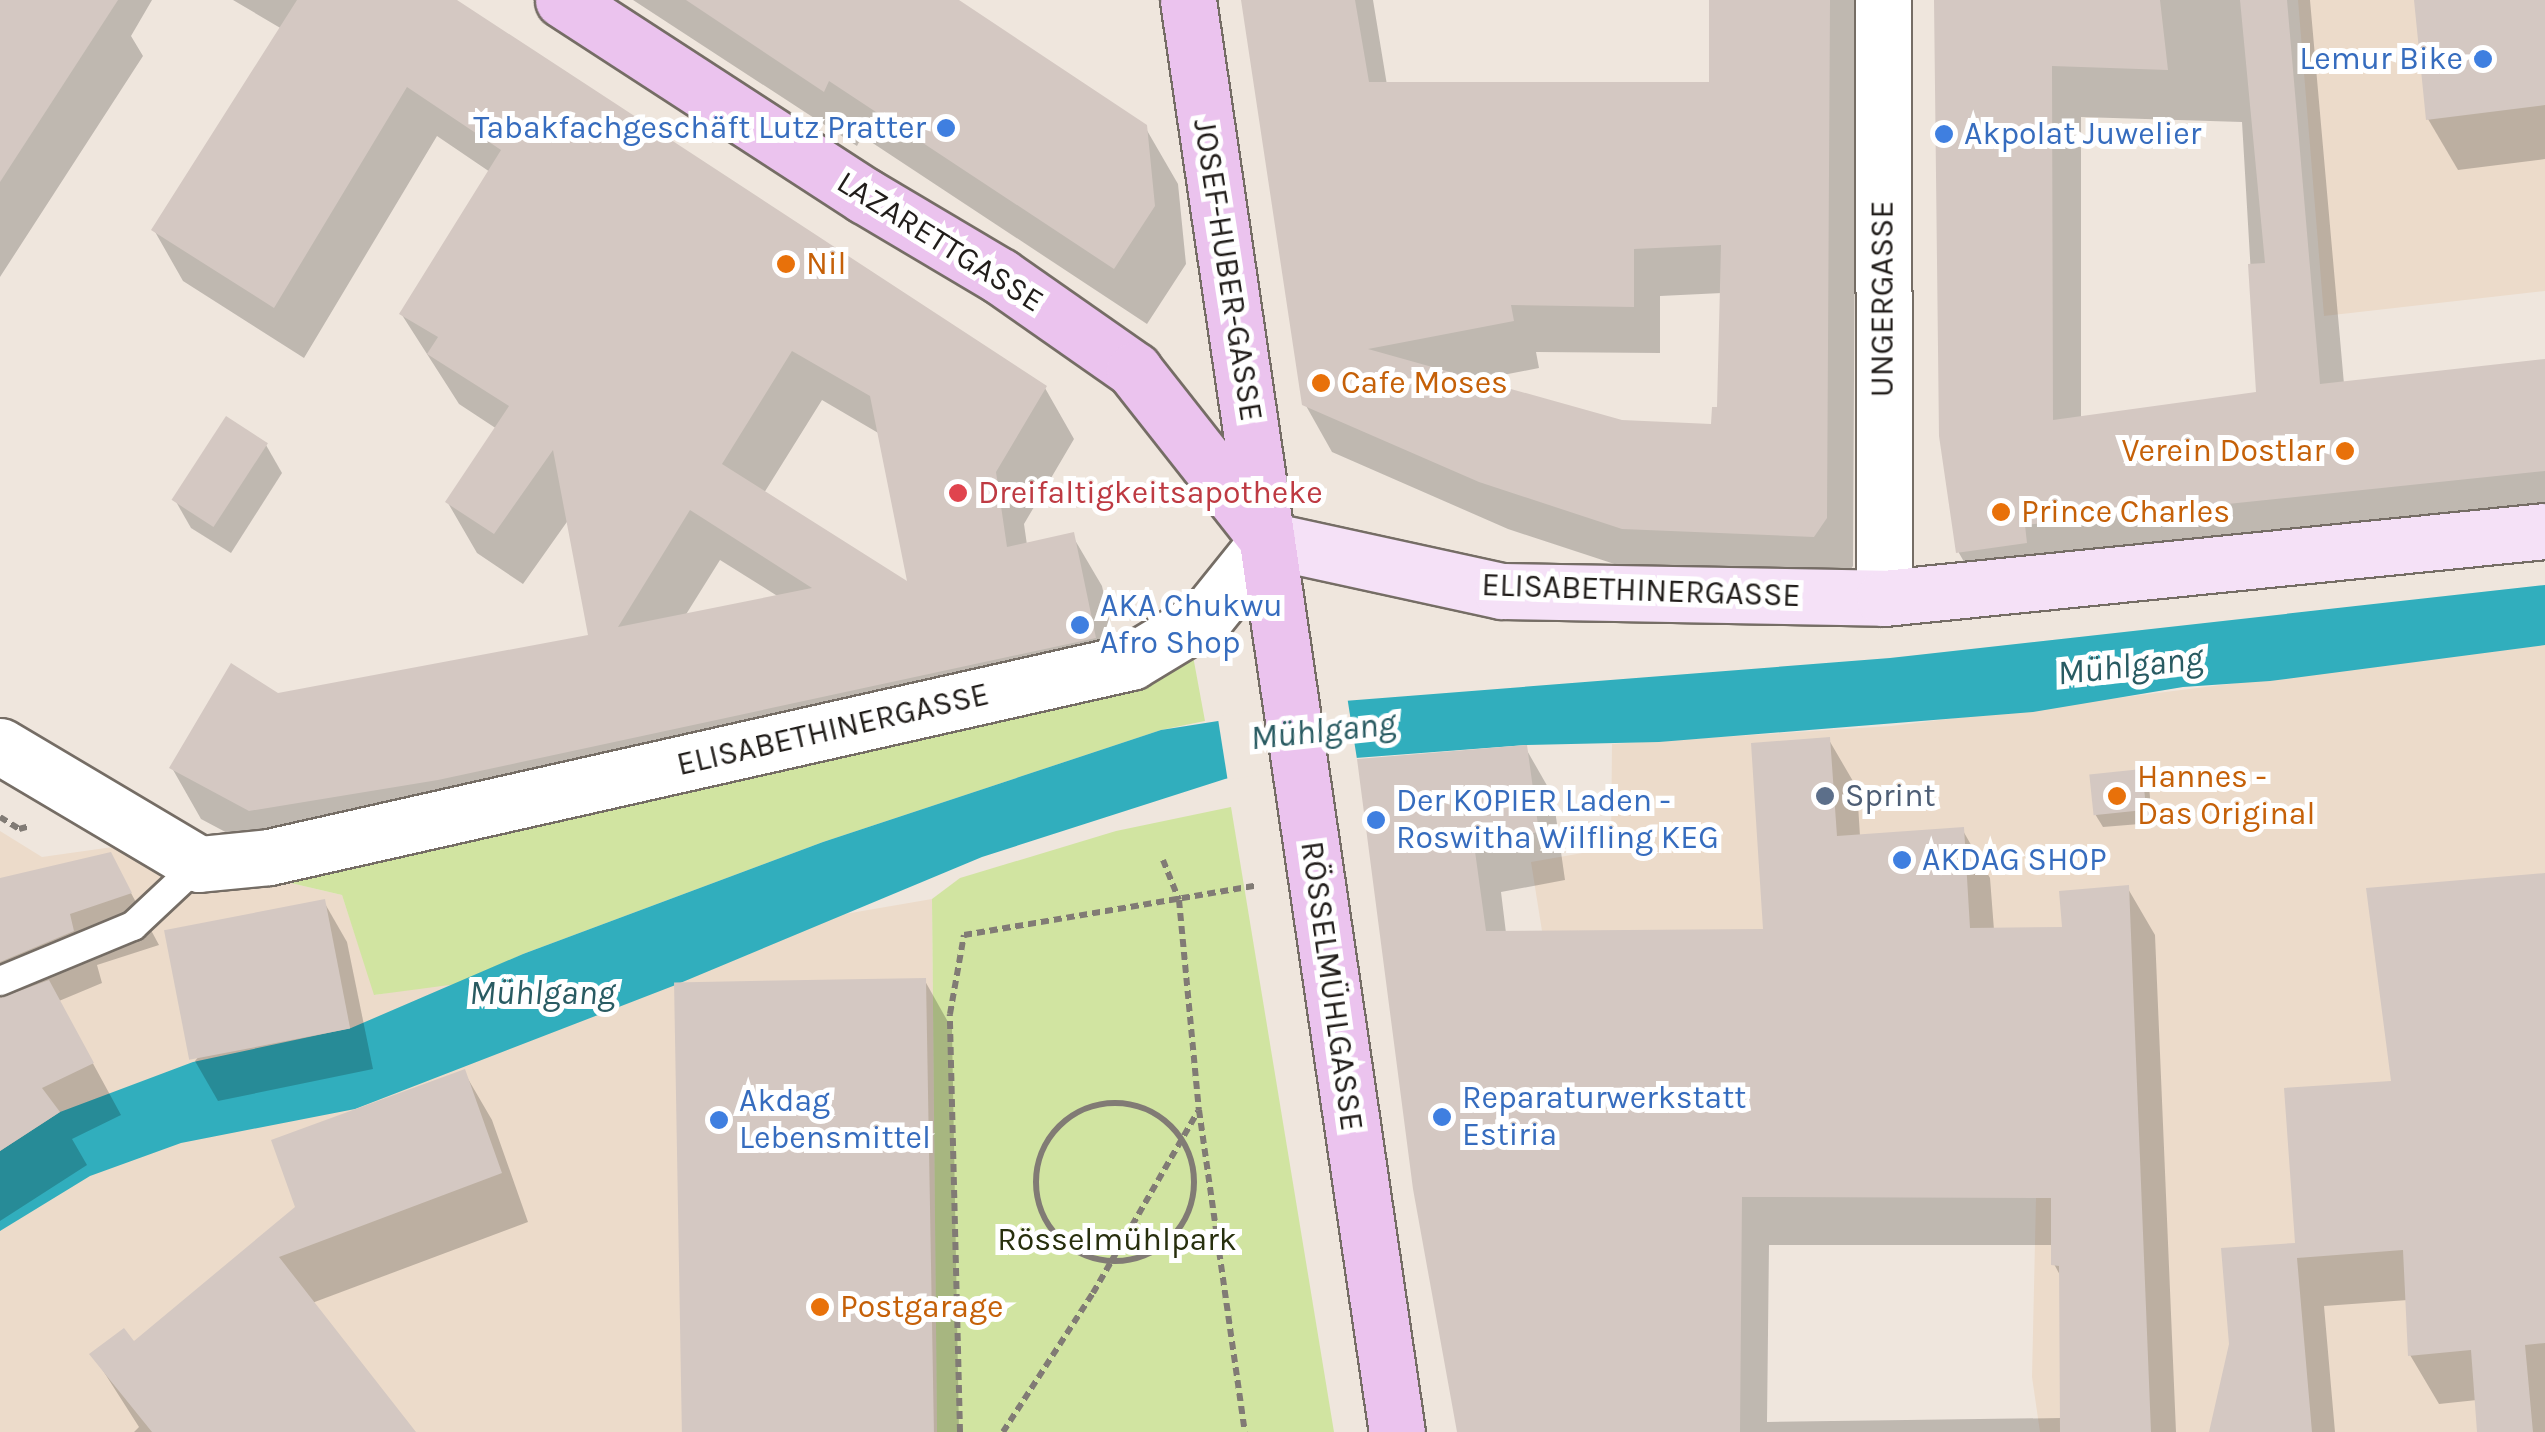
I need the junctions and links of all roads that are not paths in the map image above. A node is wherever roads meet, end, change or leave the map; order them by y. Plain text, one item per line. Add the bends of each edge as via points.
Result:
1 (563, 0) edge
2 (1188, 0) edge
3 (1883, 0) edge
4 (2545, 531) edge
5 (1268, 540) junction
6 (1884, 598) junction
7 (0, 746) edge
8 (199, 864) junction
9 (0, 981) edge
10 (1398, 1432) edge

1 - 5 main road, LAZARETTGASSE via 1000,276 1134,370
2 - 5 main road, JOSEF-HUBER-GASSE
3 - 6 street, UNGERGASSE
4 - 6 main road, ELISABETHINERGASSE
5 - 6 main road, ELISABETHINERGASSE via 1502,591
5 - 8 street, ELISABETHINERGASSE via 1206,616 1131,662 269,857
5 - 10 main road, RÖSSELMÜHLGASSE
7 - 8 street
8 - 9 lane via 133,926

